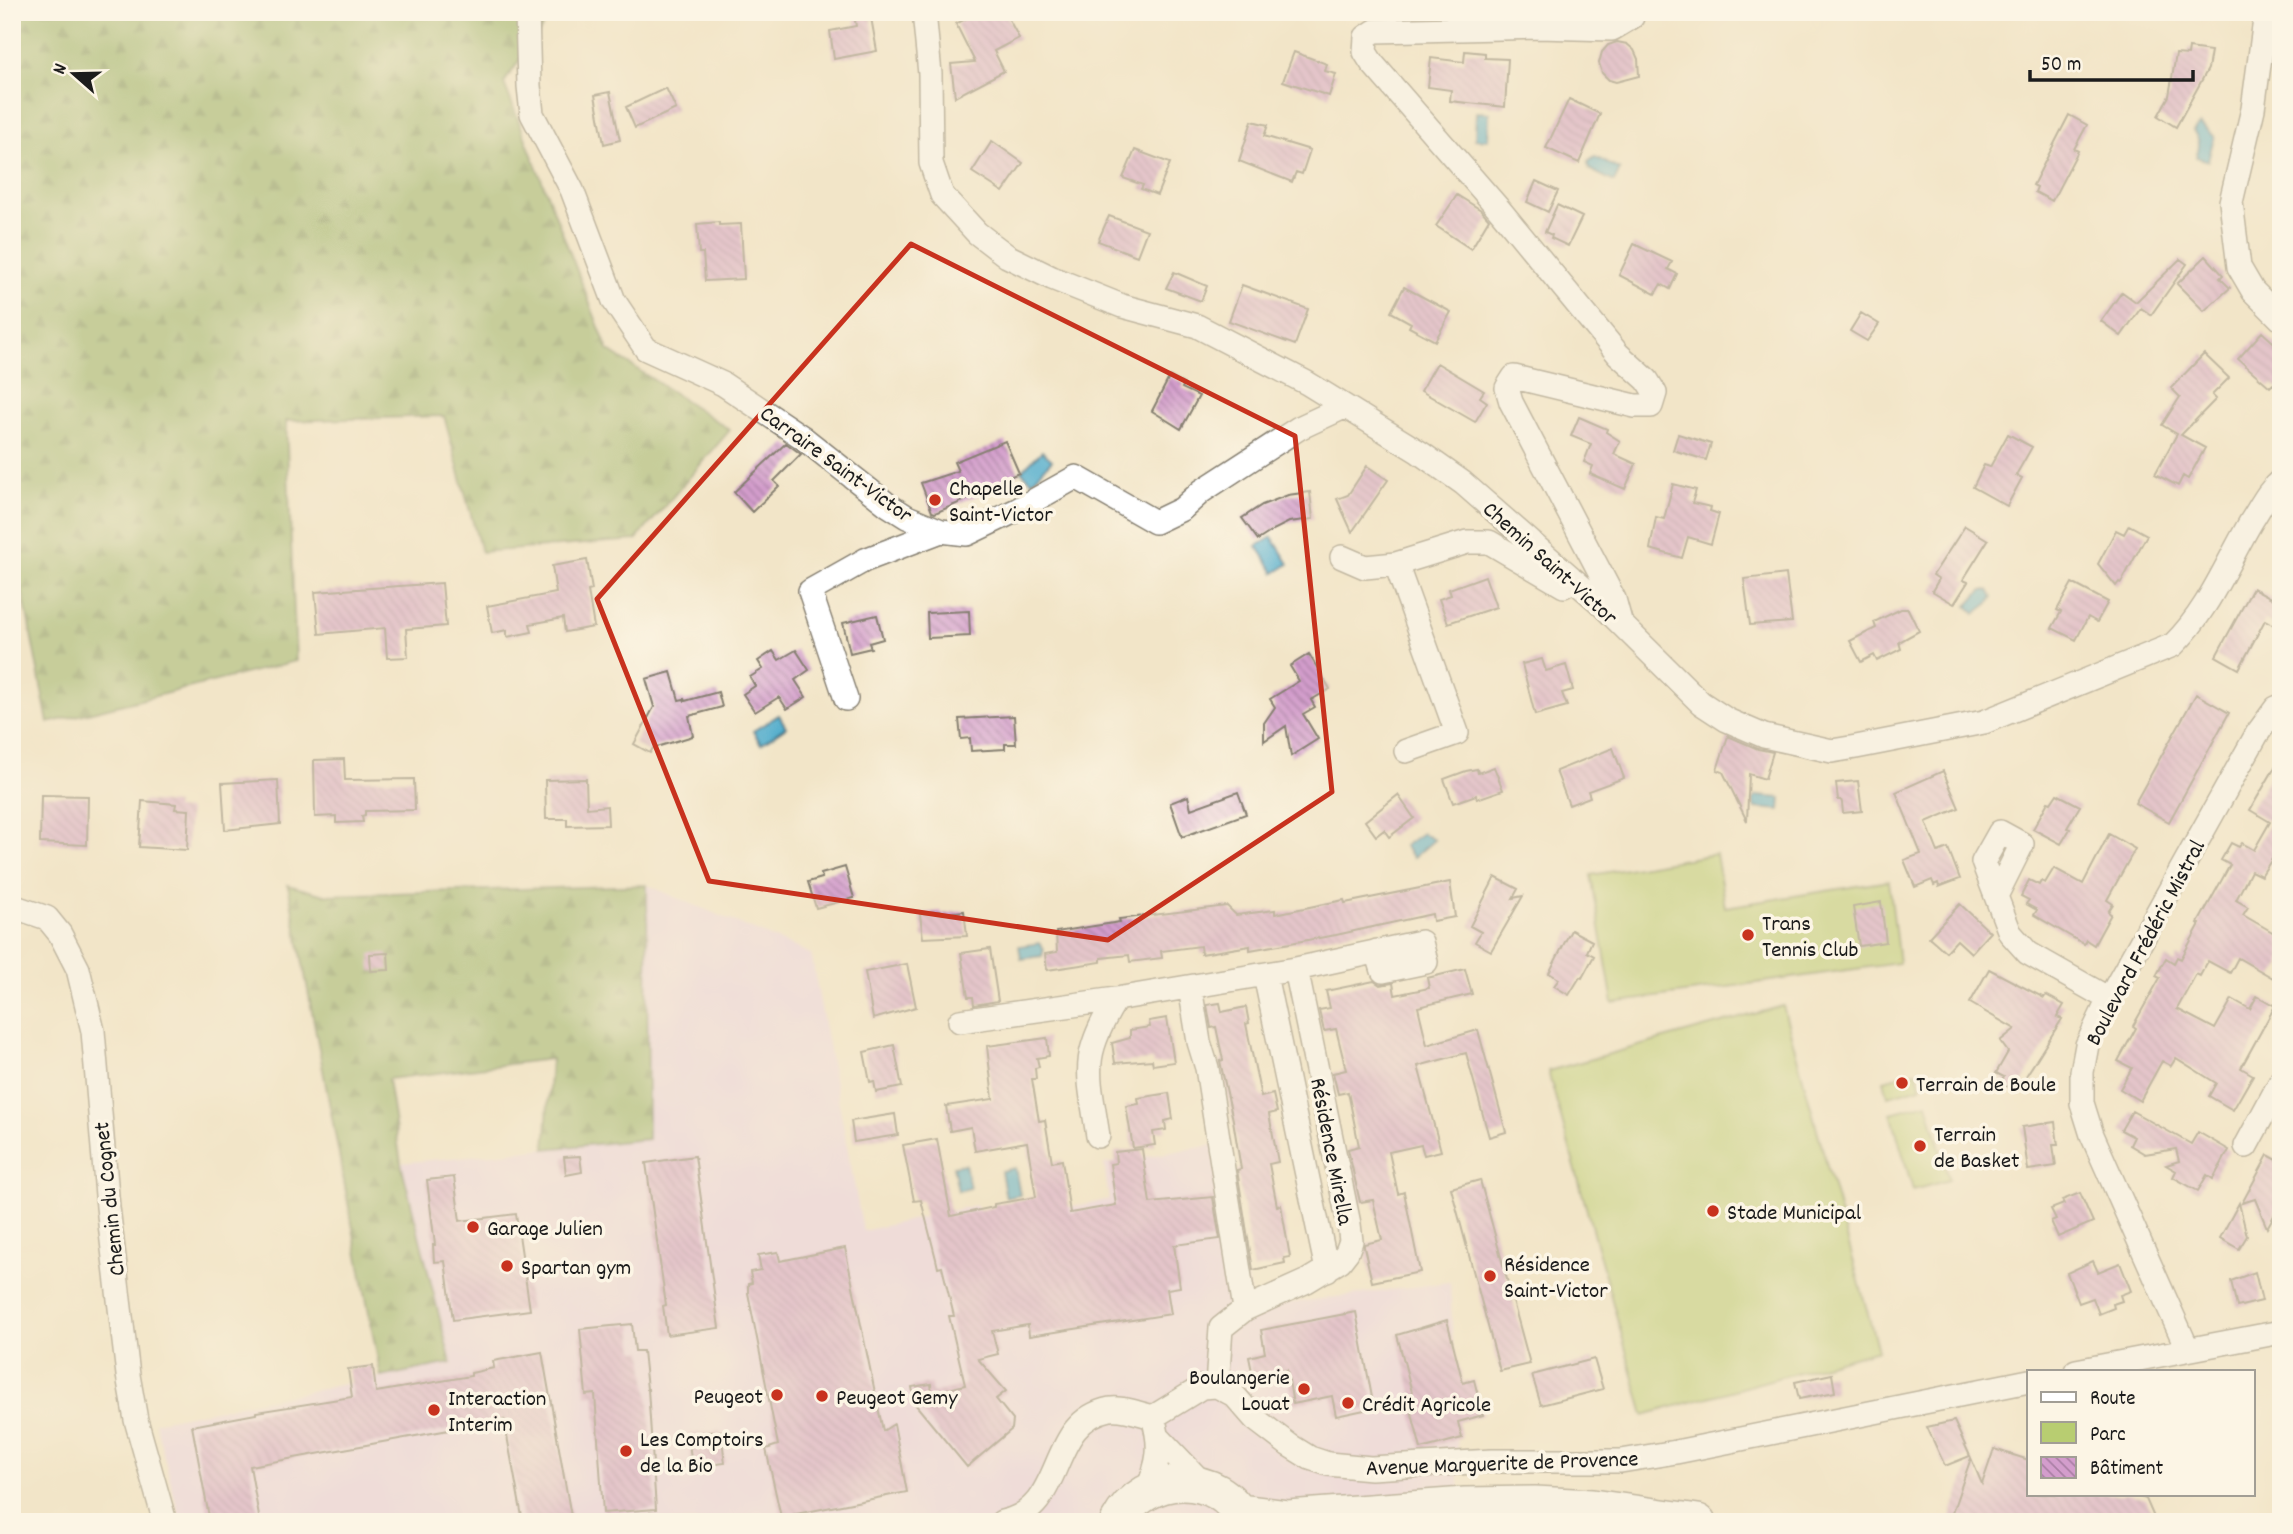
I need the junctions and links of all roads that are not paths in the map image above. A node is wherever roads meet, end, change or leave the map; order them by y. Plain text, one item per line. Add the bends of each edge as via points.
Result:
1 (527, 12) edge
2 (924, 12) edge
3 (2266, 12) edge
4 (1632, 17) dead end
5 (2281, 318) edge
6 (1344, 407) junction
7 (2281, 480) edge
8 (941, 531) junction
9 (1342, 557) dead end
10 (1396, 564) junction
11 (1599, 602) junction
12 (1622, 627) junction
13 (846, 699) dead end
14 (2281, 706) edge
15 (1406, 751) dead end
16 (1996, 896) dead end
17 (12, 906) edge
18 (1377, 951) dead end
19 (1296, 969) junction
20 (1265, 975) junction
21 (1190, 988) junction
22 (1116, 999) junction
23 (2109, 999) junction
24 (960, 1021) dead end
25 (2281, 1082) edge
26 (1098, 1136) dead end
27 (2246, 1146) dead end
28 (1327, 1270) junction
29 (1245, 1309) junction
30 (2281, 1332) edge
31 (2187, 1349) junction
32 (2081, 1370) edge
33 (2027, 1381) edge
34 (1217, 1385) junction
35 (1153, 1417) junction
36 (1160, 1439) junction
37 (1205, 1486) junction
38 (1147, 1491) junction
39 (1242, 1517) edge
40 (1117, 1521) edge
41 (165, 1522) edge
42 (1002, 1522) edge
43 (1698, 1522) edge

1 - 8 street, Carraire Saint-Victor via 532,114 577,202 614,301 640,342 646,349 723,384 802,437 888,505
2 - 6 street, Chemin Saint-Victor via 931,163 942,195 977,233 1007,256 1052,278 1122,306 1197,326
3 - 5 street via 2253,109 2231,202 2239,267 2253,291
4 - 12 street via 1612,29 1375,31 1366,37 1365,52 1655,393 1651,406 1635,406 1514,377 1507,388 1614,599
6 - 8 street, Carraire Saint-Victor via 1299,428 1155,523 1076,477 967,534
6 - 11 street, Chemin Saint-Victor via 1464,483
7 - 12 street, Chemin Saint-Victor via 2244,533 2188,631 2173,645 1984,722 1832,751 1764,736 1701,703
8 - 13 street via 865,560 810,592
9 - 10 street via 1365,566
10 - 11 street via 1467,542 1489,542
10 - 15 street via 1457,733
11 - 12 street, Chemin Saint-Victor
14 - 23 street, Boulevard Frédéric Mistral via 2257,734
16 - 23 street via 2010,933 2028,953
17 - 41 street, Chemin du Cognet via 47,918 78,969 93,1031 128,1375
18 - 19 street
19 - 20 street
19 - 28 street, Résidence Mirella via 1351,1241 1348,1252
20 - 21 street
20 - 28 street
21 - 22 street
21 - 29 street
22 - 24 street
22 - 26 street via 1099,1026 1088,1067
23 - 31 street, Boulevard Frédéric Mistral via 2087,1045 2082,1103
25 - 27 street
28 - 29 street, Résidence Mirella
29 - 34 street, Résidence Mirella via 1221,1328
30 - 31 street
31 - 32 street
33 - 34 street, Avenue Marguerite de Provence via 1621,1461 1492,1461 1371,1468 1310,1458
34 - 35 street via 1202,1387
35 - 36 street
35 - 42 street via 1113,1409 1087,1417 1068,1436 1050,1484 1030,1508
36 - 37 street
36 - 38 street
37 - 38 main road via 1176,1482
37 - 39 main road via 1225,1497
38 - 40 main road
39 - 43 main road via 1535,1504

